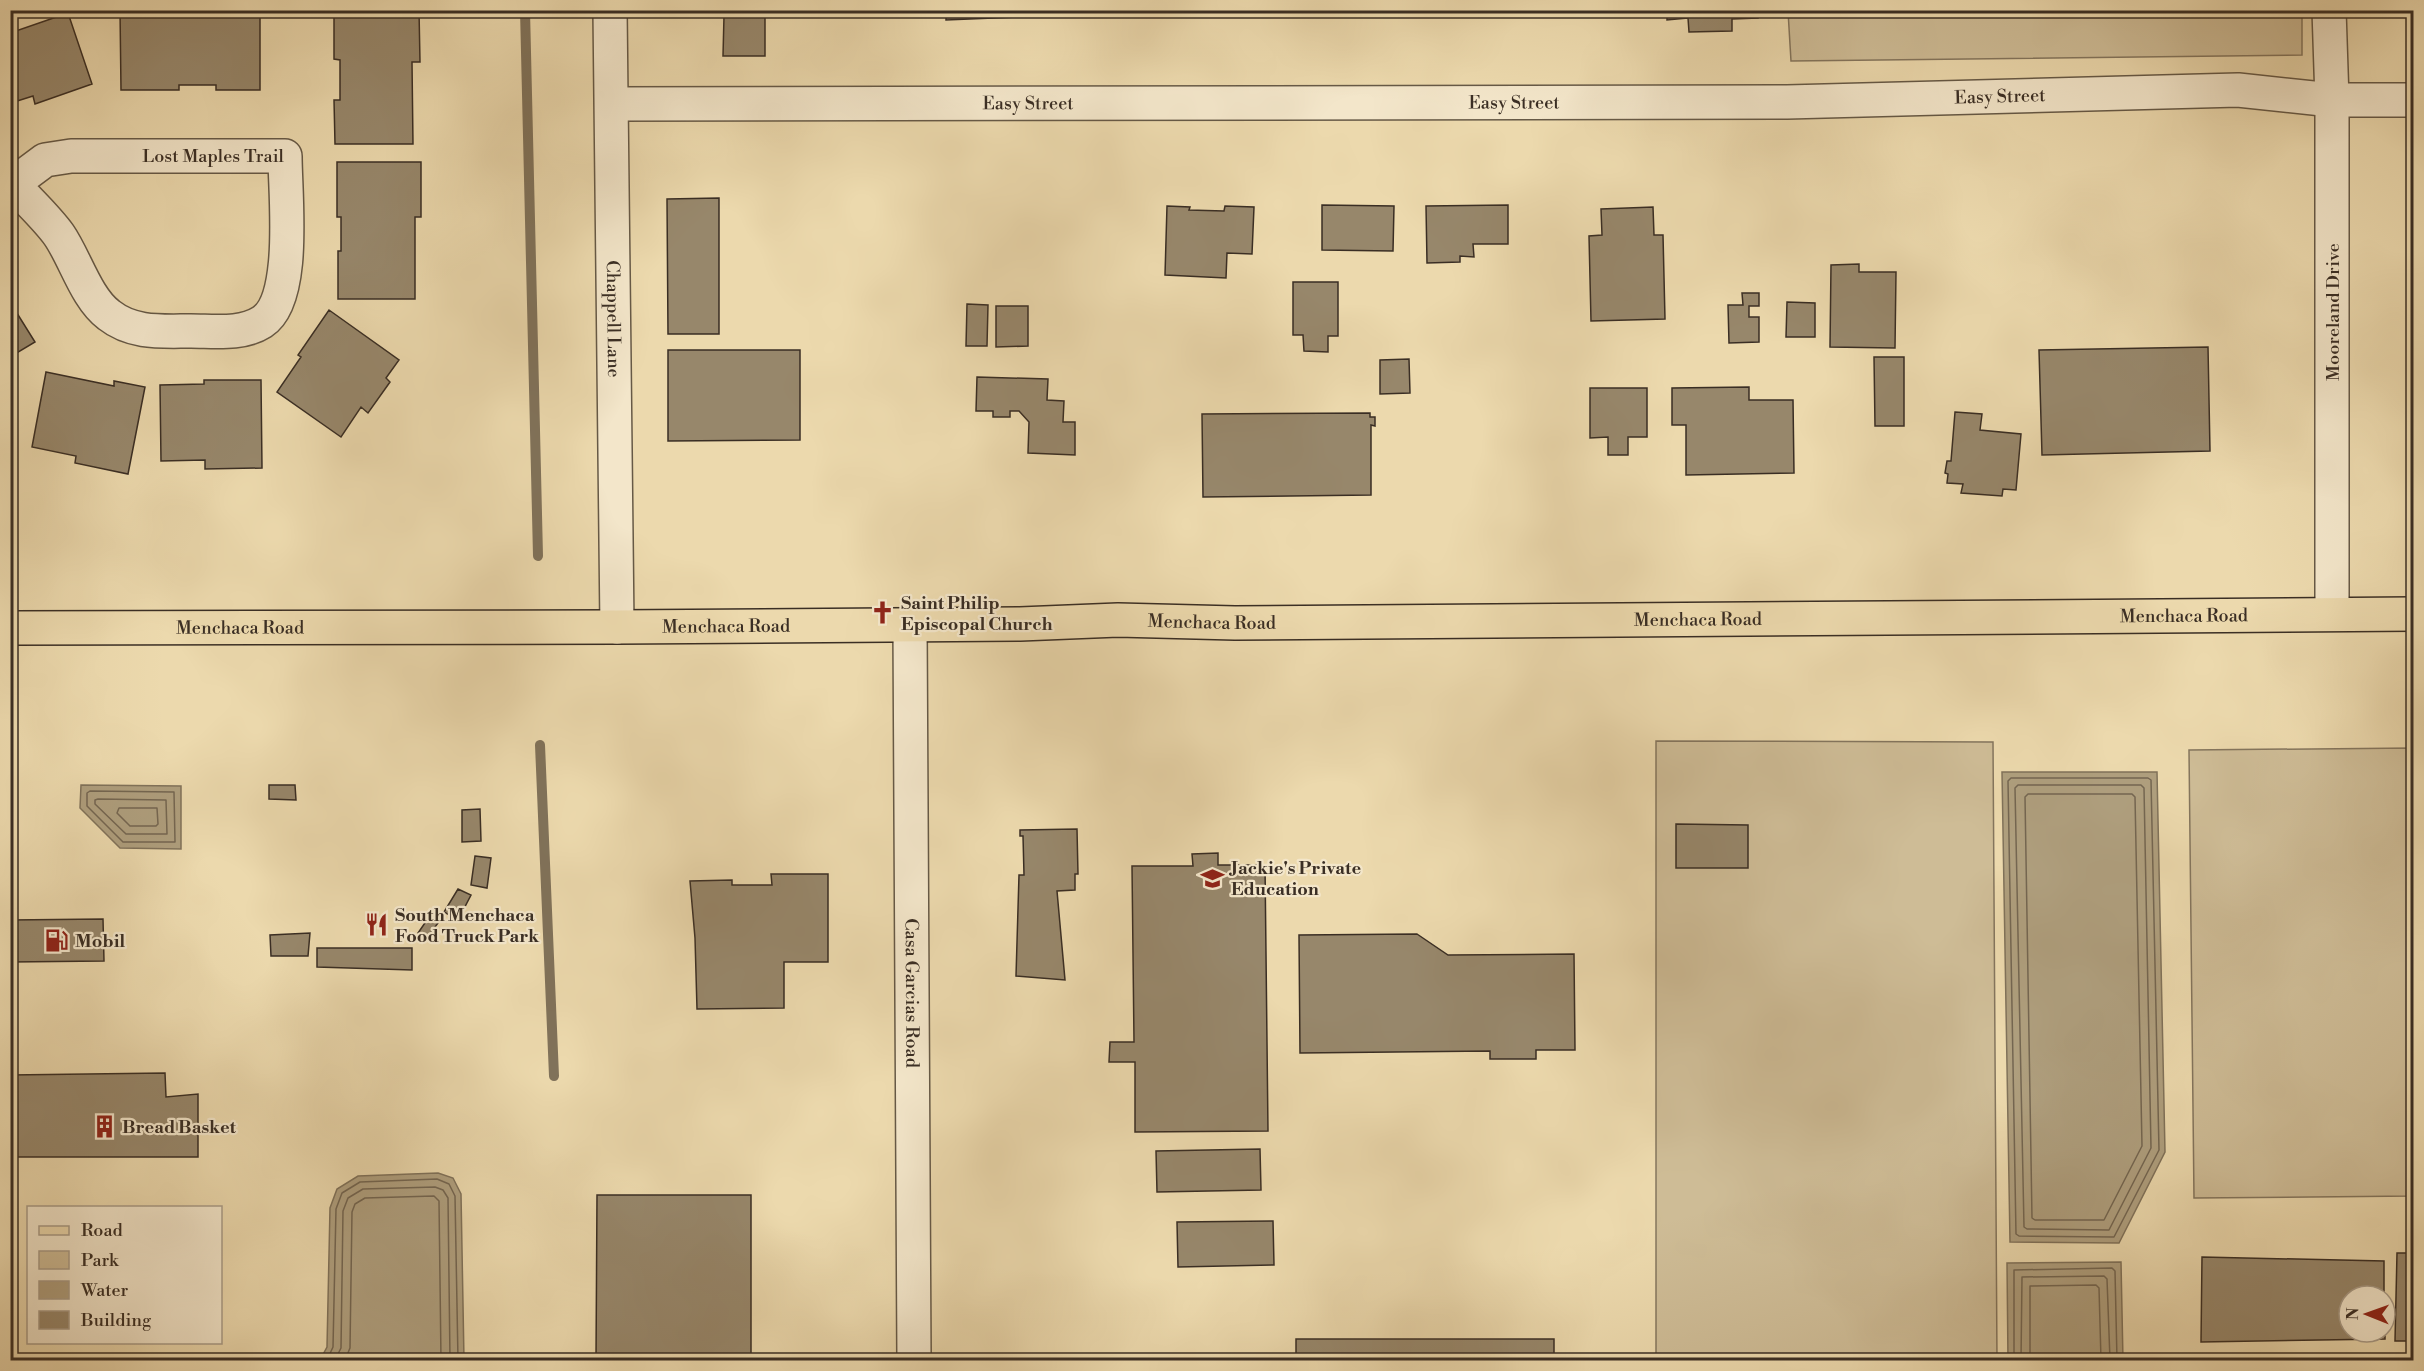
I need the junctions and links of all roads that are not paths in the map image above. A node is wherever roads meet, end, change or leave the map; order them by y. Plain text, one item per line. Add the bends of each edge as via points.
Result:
1 (610, 10) edge
2 (2329, 10) edge
3 (2332, 99) junction
4 (2414, 100) edge
5 (612, 104) junction
6 (12, 185) edge
7 (2332, 614) junction
8 (2414, 614) edge
9 (910, 625) junction
10 (617, 627) junction
11 (10, 628) edge
12 (914, 1360) edge

1 - 5 street, Chappell Lane
2 - 3 street, Mooreland Drive
3 - 4 street, Easy Street
3 - 5 street, Easy Street via 2238,90 1787,102
3 - 7 street, Mooreland Drive
5 - 10 street, Chappell Lane
6 - 6 street, Lost Maples Trail via 45,160 71,156 285,156 286,267 277,306 264,321 228,332 142,331 124,326 106,314 58,234
7 - 8 main road, Menchaca Road
7 - 9 main road, Menchaca Road via 1235,623 1118,620
9 - 10 main road, Menchaca Road
9 - 12 street, Casa Garcias Road
10 - 11 main road, Menchaca Road

